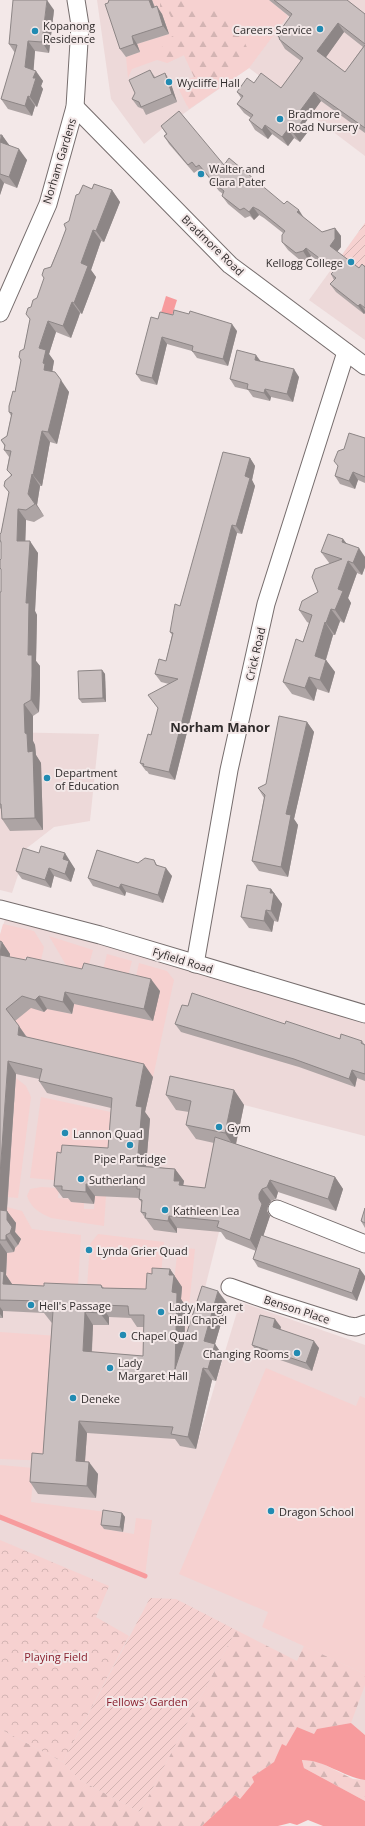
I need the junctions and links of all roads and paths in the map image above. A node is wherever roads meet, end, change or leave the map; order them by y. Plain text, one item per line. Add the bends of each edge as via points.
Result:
1 (76, 0) edge
2 (76, 107) junction
3 (0, 313) edge
4 (346, 352) junction
5 (365, 366) edge
6 (0, 909) edge
7 (195, 964) junction
8 (365, 1014) edge
9 (277, 1209) dead end
10 (365, 1244) edge
11 (230, 1287) dead end
12 (365, 1324) edge

1 - 2 street, Norham Gardens via 80,25
2 - 3 street, Norham Gardens via 48,204
2 - 4 street, Bradmore Road via 230,265
4 - 5 street, Bradmore Road
4 - 7 street, Crick Road via 266,604 229,770
6 - 7 street, Fyfield Road
7 - 8 street, Fyfield Road
9 - 10 street
11 - 12 street, Benson Place via 349,1326

